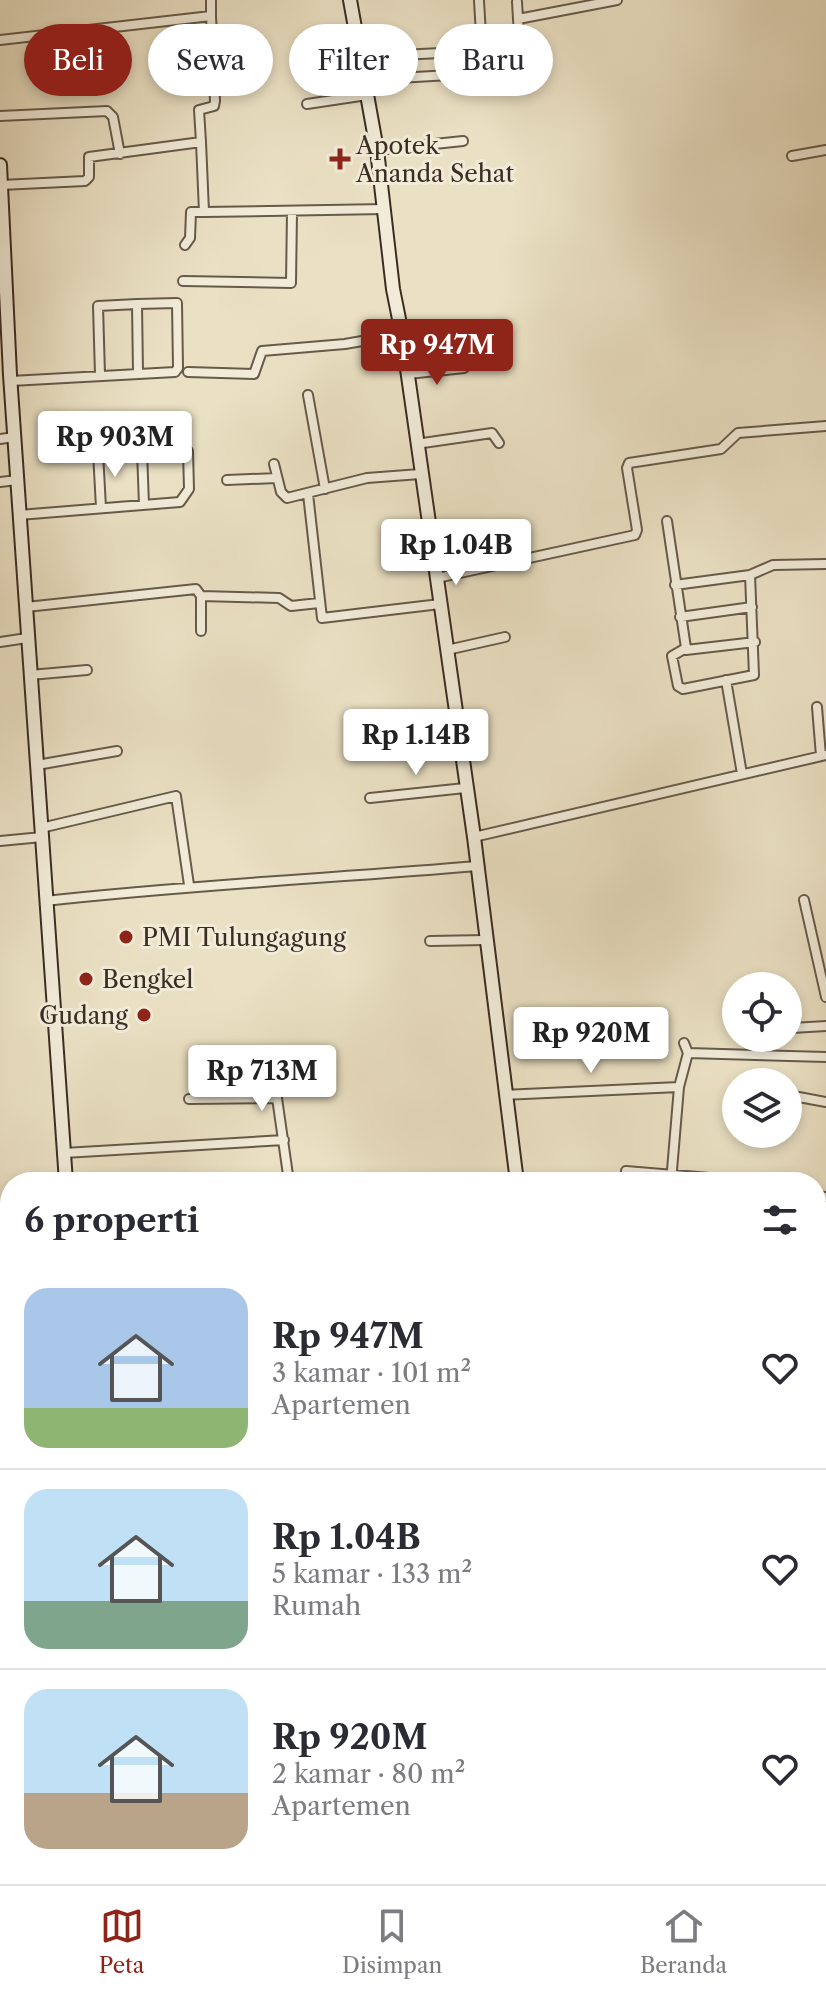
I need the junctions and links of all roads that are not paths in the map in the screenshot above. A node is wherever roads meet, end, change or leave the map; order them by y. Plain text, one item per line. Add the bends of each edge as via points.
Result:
1 (211, 0) edge
2 (350, 0) edge
3 (617, 0) edge
4 (479, 1) edge
5 (517, 2) dead end
6 (211, 16) junction
7 (518, 19) junction
8 (355, 24) edge
9 (480, 24) edge
10 (518, 24) edge
11 (0, 40) edge
12 (360, 96) edge
13 (367, 96) edge
14 (307, 104) dead end
15 (0, 116) edge
16 (463, 141) dead end
17 (201, 142) junction
18 (377, 150) junction
19 (826, 150) edge
20 (120, 154) junction
21 (792, 156) dead end
22 (0, 165) edge
23 (1, 185) edge
24 (385, 209) junction
25 (204, 212) junction
26 (292, 212) junction
27 (185, 245) dead end
28 (183, 281) dead end
29 (137, 304) junction
30 (402, 334) junction
31 (464, 368) dead end
32 (188, 372) dead end
33 (138, 373) junction
34 (408, 374) junction
35 (100, 375) junction
36 (7, 377) edge
37 (308, 395) dead end
38 (826, 426) edge
39 (14, 437) junction
40 (0, 439) edge
41 (499, 443) dead end
42 (416, 444) junction
43 (142, 451) dead end
44 (188, 451) dead end
45 (98, 452) dead end
46 (274, 464) dead end
47 (420, 474) junction
48 (277, 478) junction
49 (17, 480) junction
50 (227, 480) dead end
51 (0, 482) edge
52 (325, 489) junction
53 (308, 494) junction
54 (144, 505) junction
55 (101, 508) junction
56 (19, 515) junction
57 (667, 521) dead end
58 (826, 564) edge
59 (750, 575) junction
60 (437, 578) junction
61 (675, 585) junction
62 (201, 596) junction
63 (319, 603) junction
64 (440, 604) junction
65 (26, 607) junction
66 (752, 607) junction
67 (680, 617) junction
68 (201, 631) dead end
69 (505, 637) dead end
70 (27, 638) junction
71 (0, 642) edge
72 (755, 642) junction
73 (447, 650) junction
74 (686, 650) junction
75 (87, 670) dead end
76 (30, 675) junction
77 (726, 680) junction
78 (817, 707) dead end
79 (117, 751) dead end
80 (824, 756) edge
81 (37, 765) junction
82 (742, 774) junction
83 (465, 788) junction
84 (370, 798) dead end
85 (42, 832) junction
86 (474, 837) junction
87 (0, 841) edge
88 (478, 866) junction
89 (189, 885) junction
90 (804, 900) dead end
91 (45, 901) junction
92 (486, 940) junction
93 (430, 941) dead end
94 (826, 997) edge
95 (826, 1026) edge
96 (802, 1027) edge
97 (684, 1043) dead end
98 (688, 1053) junction
99 (826, 1057) edge
100 (679, 1087) junction
101 (505, 1095) junction
102 (802, 1098) edge
103 (189, 1099) dead end
104 (826, 1102) edge
105 (284, 1140) junction
106 (64, 1153) junction
107 (626, 1171) dead end
108 (65, 1172) edge
109 (288, 1172) edge
110 (516, 1172) edge
111 (634, 1172) edge
112 (671, 1172) edge

1 - 6 street
2 - 8 street
3 - 7 street
4 - 9 street
5 - 7 street
6 - 11 street
6 - 17 street via 215,101 199,110
7 - 10 street
12 - 14 street
13 - 18 street
15 - 20 street via 107,111 113,117
16 - 18 street
17 - 20 street
17 - 25 street
18 - 24 street
19 - 21 street
20 - 23 street via 88,158 85,181
22 - 23 street
23 - 36 street
24 - 26 street
24 - 30 street
25 - 26 street
25 - 27 street via 191,212
26 - 28 street via 291,283
29 - 33 street
29 - 33 street via 177,303 178,368
29 - 35 street via 98,306
30 - 32 street via 262,351 254,374
30 - 34 street
31 - 34 street
33 - 35 street
34 - 42 street
35 - 36 street
36 - 39 street
37 - 52 street
38 - 60 street via 738,433 721,449 629,463 635,535
39 - 40 street
39 - 49 street
41 - 42 street via 492,433
42 - 47 street
43 - 54 street
44 - 54 street via 185,499
45 - 55 street
46 - 48 street
47 - 52 street via 367,478
47 - 60 street
48 - 50 street
48 - 53 street via 287,498
49 - 51 street
49 - 56 street
52 - 53 street
53 - 63 street
54 - 55 street
55 - 56 street
56 - 65 street
57 - 61 street
58 - 59 street via 773,565
59 - 61 street
59 - 66 street
60 - 64 street
61 - 67 street
62 - 63 street via 279,598 291,606
62 - 65 street via 192,589
62 - 68 street
63 - 64 street via 324,618
64 - 73 street
65 - 70 street
66 - 67 street
66 - 72 street
67 - 74 street
69 - 73 street
70 - 71 street
70 - 76 street
72 - 74 street
72 - 77 street via 755,674
73 - 83 street
74 - 77 street via 672,656 680,688
75 - 76 street
76 - 81 street
77 - 82 street
78 - 80 street
79 - 81 street
80 - 82 street
81 - 85 street
82 - 86 street
83 - 84 street
83 - 86 street
85 - 87 street
85 - 89 street via 176,796
85 - 91 street
86 - 88 street
88 - 89 street
88 - 92 street
89 - 91 street
90 - 94 street
91 - 106 street
92 - 93 street
92 - 101 street
95 - 96 street
97 - 98 street
98 - 99 street
98 - 100 street
100 - 101 street
100 - 112 street
101 - 110 street
102 - 104 street
103 - 105 street via 275,1097
105 - 106 street
105 - 109 street
106 - 108 street
107 - 111 street

